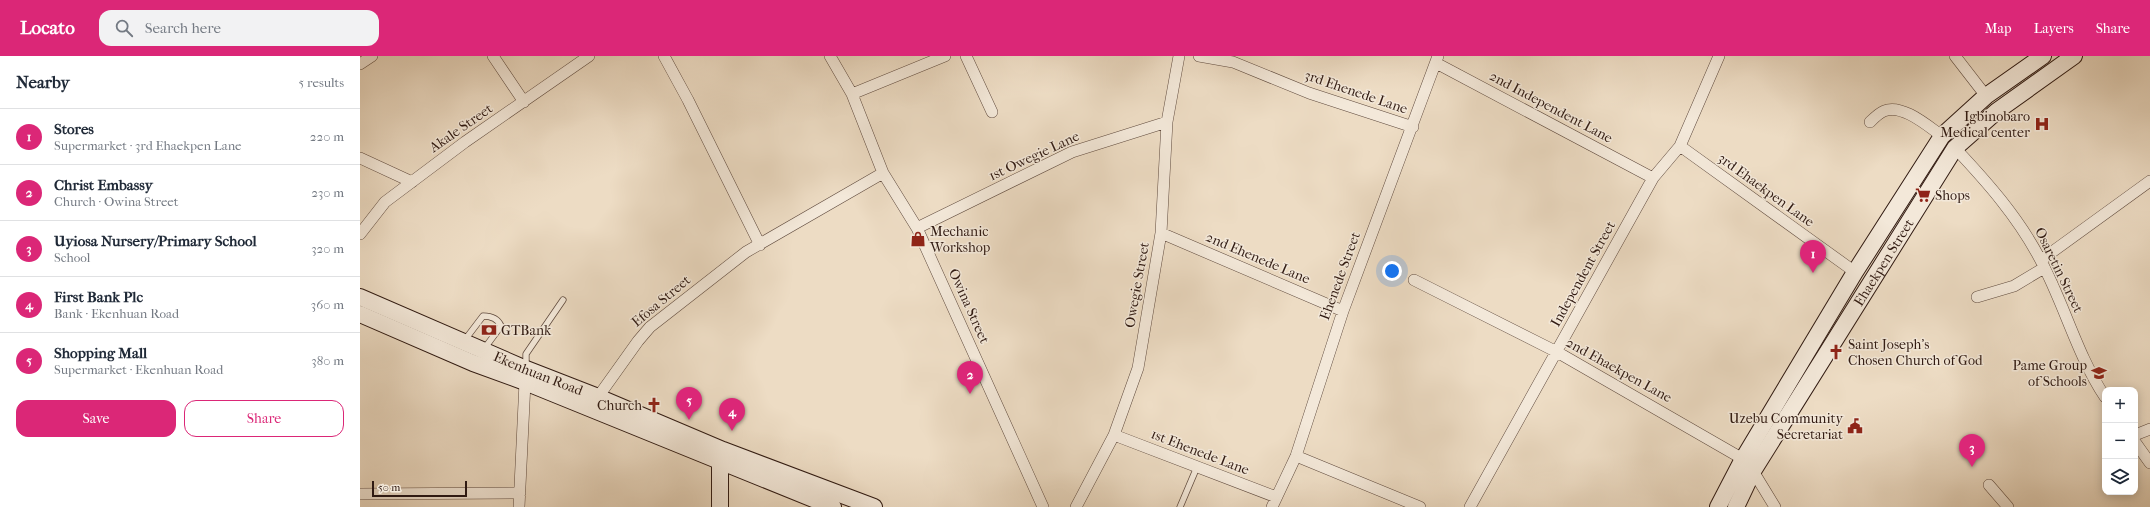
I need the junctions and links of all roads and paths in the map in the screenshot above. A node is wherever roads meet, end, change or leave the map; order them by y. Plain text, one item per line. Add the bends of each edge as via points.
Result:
1 (372, 56) edge
2 (493, 56) edge
3 (589, 56) edge
4 (664, 56) edge
5 (830, 56) edge
6 (945, 56) edge
7 (966, 56) edge
8 (1179, 56) edge
9 (1199, 56) edge
10 (1719, 56) edge
11 (1955, 56) edge
12 (2043, 56) edge
13 (2074, 56) edge
14 (1437, 59) edge
15 (360, 64) edge
16 (852, 94) junction
17 (1986, 96) junction
18 (524, 102) junction
19 (992, 112) dead end
20 (1167, 122) junction
21 (1870, 122) dead end
22 (1413, 127) junction
23 (1942, 136) junction
24 (1680, 146) junction
25 (1955, 148) junction
26 (360, 158) edge
27 (884, 173) junction
28 (1653, 178) junction
29 (2150, 181) edge
30 (412, 182) junction
31 (917, 228) junction
32 (1161, 233) junction
33 (360, 234) edge
34 (760, 245) junction
35 (2042, 264) junction
36 (1855, 272) junction
37 (1414, 280) dead end
38 (360, 297) edge
39 (1976, 297) dead end
40 (563, 300) dead end
41 (1342, 311) junction
42 (360, 314) edge
43 (464, 342) junction
44 (483, 351) junction
45 (1557, 352) junction
46 (525, 376) junction
47 (2102, 391) edge
48 (598, 397) junction
49 (2150, 429) edge
50 (2138, 434) edge
51 (1114, 436) junction
52 (2138, 446) edge
53 (719, 455) junction
54 (1296, 456) junction
55 (1743, 459) junction
56 (2150, 463) edge
57 (1197, 467) junction
58 (1753, 472) junction
59 (1989, 485) dead end
60 (520, 493) junction
61 (360, 494) edge
62 (1274, 502) edge
63 (519, 507) edge
64 (720, 507) edge
65 (833, 507) edge
66 (874, 507) edge
67 (1043, 507) edge
68 (1076, 507) edge
69 (1180, 507) edge
70 (1420, 507) edge
71 (1470, 507) edge
72 (1718, 507) edge
73 (1736, 507) edge
74 (1775, 507) edge
75 (2008, 507) edge

1 - 15 street
2 - 18 street
3 - 18 street, Akale Street
4 - 34 street
5 - 16 street, Owina Street
6 - 16 street
7 - 19 street
8 - 20 street, Owegie Street
9 - 22 street, 3rd Ehenede Lane via 1233,62 1309,93
10 - 24 street, Independent Street
11 - 17 street
12 - 17 street, Ehaekpen Street
13 - 25 street, Ehaekpen Street via 1997,111
14 - 22 street, Ehenede Street
14 - 28 street, 2nd Independent Lane
16 - 27 street, Owina Street
17 - 23 street, Ehaekpen Street
18 - 30 street, Akale Street
20 - 31 street, 1st Owegie Lane via 1072,152
20 - 32 street, Owegie Street
21 - 23 street via 1888,109 1907,112
22 - 41 street, Ehenede Street
23 - 36 street, Ehaekpen Street
24 - 28 street, Independent Street
24 - 36 street, 3rd Ehaekpen Lane
25 - 35 street, Osaretin Street via 2019,223
25 - 58 street, Ehaekpen Street
26 - 30 street
27 - 31 street, Owina Street
27 - 34 street, Efosa Street
28 - 45 street, Independent Street
29 - 35 street
30 - 33 street, Akale Street via 385,202
31 - 67 street, Owina Street
32 - 41 street, 2nd Ehenede Lane
32 - 51 street, Owegie Street via 1138,368
34 - 48 street, Efosa Street via 746,252 650,327
35 - 39 street via 2014,286
35 - 47 street, Osaretin Street
36 - 55 street, Ehaekpen Street
37 - 45 street, 2nd Ehaekpen Lane
38 - 43 street, Ekenhuan Road
40 - 46 lane via 526,354
41 - 54 street, Ehenede Street
42 - 46 street, Ekenhuan Road via 473,363
43 - 44 street, Ekenhuan Road
43 - 44 lane via 479,320 483,316 490,316 499,321 501,326
44 - 46 street, Ekenhuan Road
45 - 55 street, 2nd Ehaekpen Lane
45 - 71 street, Independent Street
46 - 48 street, Ekenhuan Road
46 - 53 street, Ekenhuan Road
46 - 60 street
48 - 53 street, Ekenhuan Road
49 - 50 street
51 - 57 street, 1st Ehenede Lane
51 - 68 street, Owegie Street
52 - 56 street
53 - 64 street
53 - 65 street, Ekenhuan Road
53 - 66 street, Ekenhuan Road
54 - 62 street, Ehenede Street
54 - 70 street
55 - 72 street, Ehaekpen Street
57 - 62 street, 1st Ehenede Lane
57 - 69 lane
58 - 73 street, Ehaekpen Street
58 - 74 street
59 - 75 street
60 - 61 street
60 - 63 street

